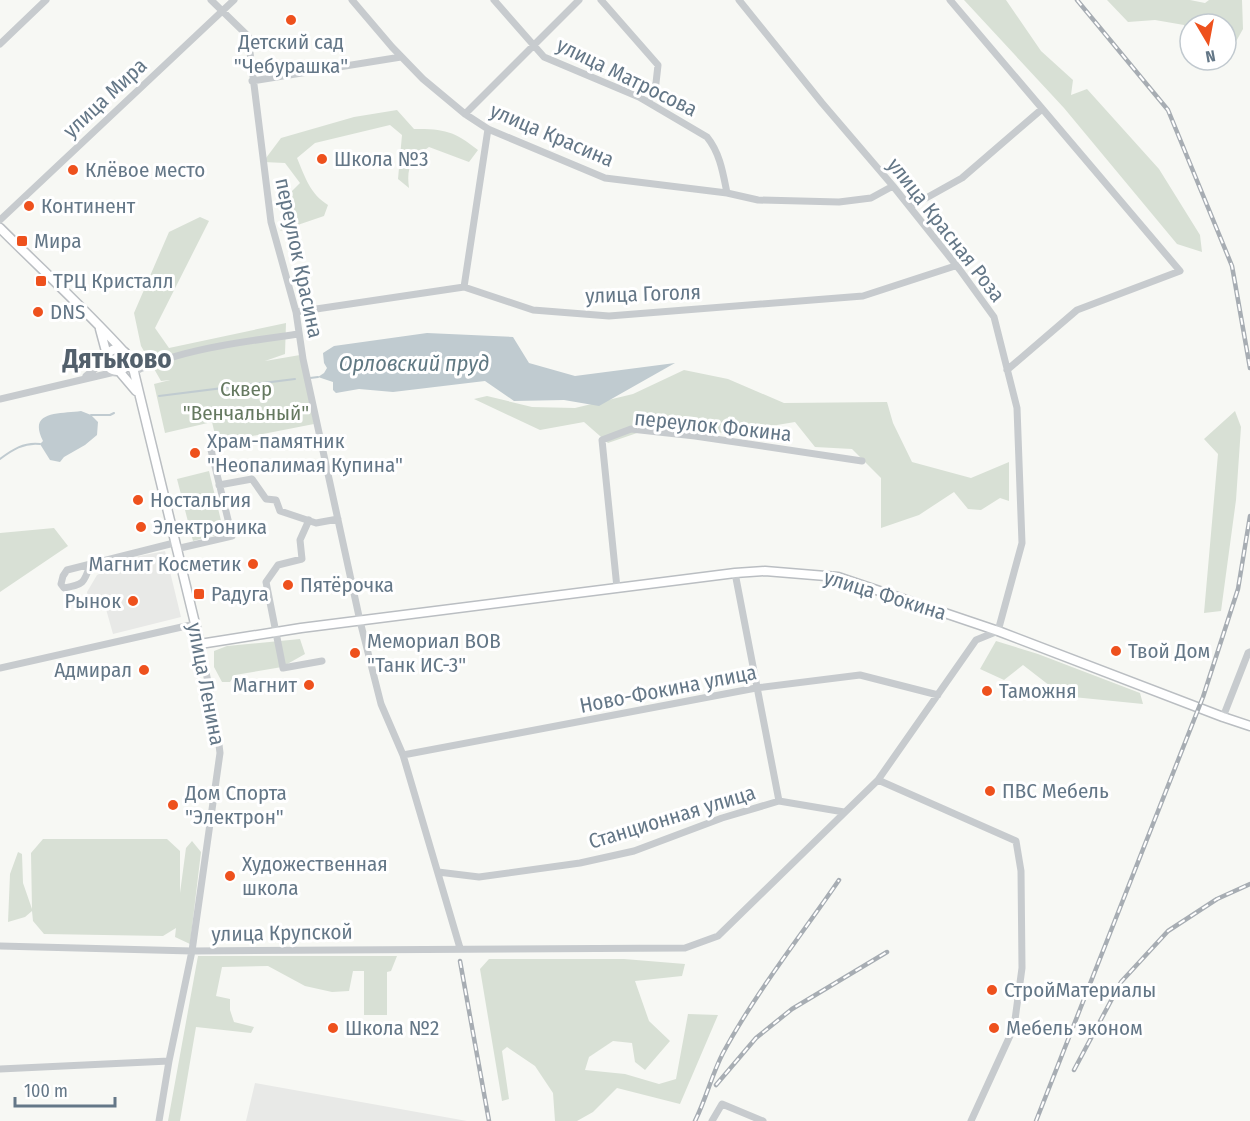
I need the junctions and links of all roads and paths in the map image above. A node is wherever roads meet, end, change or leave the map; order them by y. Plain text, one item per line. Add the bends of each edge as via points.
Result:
1 (46, 0) edge
2 (211, 0) edge
3 (234, 0) edge
4 (352, 0) edge
5 (494, 0) edge
6 (579, 0) edge
7 (601, 0) edge
8 (739, 0) edge
9 (950, 0) edge
10 (222, 11) junction
11 (0, 44) edge
12 (532, 45) junction
13 (401, 57) junction
14 (252, 81) junction
15 (649, 102) junction
16 (1042, 109) junction
17 (465, 114) junction
18 (488, 129) junction
19 (893, 186) junction
20 (727, 193) junction
21 (910, 207) junction
22 (0, 220) edge
23 (0, 228) edge
24 (956, 266) junction
25 (464, 287) junction
26 (296, 312) junction
27 (98, 323) junction
28 (299, 334) junction
29 (126, 355) junction
30 (107, 357) junction
31 (1007, 370) junction
32 (118, 371) junction
33 (134, 372) junction
34 (84, 378) junction
35 (138, 394) junction
36 (0, 399) edge
37 (211, 450) dead end
38 (862, 461) dead end
39 (219, 485) junction
40 (338, 519) junction
41 (309, 520) junction
42 (175, 546) junction
43 (90, 565) dead end
44 (735, 573) junction
45 (617, 588) junction
46 (360, 621) junction
47 (195, 624) junction
48 (998, 631) junction
49 (275, 632) junction
50 (200, 644) junction
51 (1250, 652) edge
52 (322, 661) dead end
53 (0, 668) edge
54 (756, 688) junction
55 (938, 695) junction
56 (1223, 717) junction
57 (1250, 726) edge
58 (403, 755) junction
59 (878, 780) junction
60 (779, 801) junction
61 (844, 812) junction
62 (438, 872) junction
63 (0, 946) edge
64 (460, 948) junction
65 (192, 951) junction
66 (169, 1061) junction
67 (0, 1069) edge
68 (159, 1121) edge
69 (712, 1121) edge
70 (764, 1121) edge
71 (971, 1121) edge

1 - 11 street
2 - 10 street, переулок Красина
3 - 10 street, улица Мира
4 - 13 street, улица Красина
5 - 12 street, улица Матросова
6 - 12 street
7 - 15 street via 658,65
8 - 19 street, улица Красная Роза
9 - 16 street
10 - 14 street, переулок Красина via 248,36
10 - 22 street, улица Мира
12 - 15 street, улица Матросова via 544,57
12 - 17 street
13 - 14 street
13 - 17 street, улица Красина
14 - 26 street, переулок Красина via 271,222
15 - 20 street, улица Матросова via 706,136 714,146
16 - 21 street via 962,178
16 - 31 street via 1180,271 1077,310
17 - 18 street, улица Красина
18 - 20 street, улица Красина via 604,178
18 - 25 street
19 - 20 street, улица Красина via 871,198 839,202 758,200
19 - 21 street, улица Красная Роза
21 - 24 street, улица Красная Роза
23 - 27 main road, улица Ленина
24 - 25 street, улица Гоголя via 863,296 609,316 533,310
24 - 31 street, улица Красная Роза via 994,317
25 - 26 street, улица Гоголя
26 - 28 street, переулок Красина
27 - 29 main road, улица Ленина
27 - 30 main road
28 - 33 street via 170,358
28 - 40 street, переулок Красина
29 - 30 main road via 115,350
29 - 32 main road via 125,368
29 - 33 main road, улица Ленина
30 - 32 main road via 110,368
30 - 34 street
31 - 48 street, улица Красная Роза via 1017,408 1022,543
32 - 34 street
32 - 35 main road
33 - 35 main road, улица Ленина
34 - 36 street
35 - 42 main road, улица Ленина
37 - 39 street
38 - 45 street, переулок Фокина via 631,429 602,440
39 - 41 street via 252,479 266,499 276,500 280,511
39 - 42 street via 232,536
40 - 41 street via 316,523
40 - 46 street
41 - 49 street via 300,540 302,559 278,565 266,582
42 - 43 street
42 - 47 main road, улица Ленина
44 - 45 main road, улица Фокина
44 - 48 main road, улица Фокина via 765,571 838,577
44 - 54 street
45 - 46 main road, улица Фокина
46 - 49 main road, улица Фокина
46 - 58 street via 381,704
47 - 50 main road, улица Ленина
47 - 53 street
48 - 55 street via 976,640
48 - 56 main road, улица Фокина
49 - 50 main road, улица Фокина
49 - 52 street via 283,668
50 - 65 street, улица Ленина via 220,753
51 - 56 street
54 - 55 street, Ново-Фокина улица via 860,675
54 - 58 street, Ново-Фокина улица
54 - 60 street
55 - 59 street
56 - 57 main road, улица Фокина
58 - 62 street
59 - 61 street
59 - 71 street via 1016,842 1021,871 1022,968 1014,1027
60 - 61 street, Станционная улица
60 - 62 street, Станционная улица via 634,851 580,863 479,877
61 - 64 street, улица Крупской via 718,936 685,948
62 - 64 street
63 - 65 street, улица Крупской
64 - 65 street, улица Крупской
65 - 66 street, улица Ленина
66 - 67 street
66 - 68 street, улица Ленина
69 - 70 street via 722,1104

